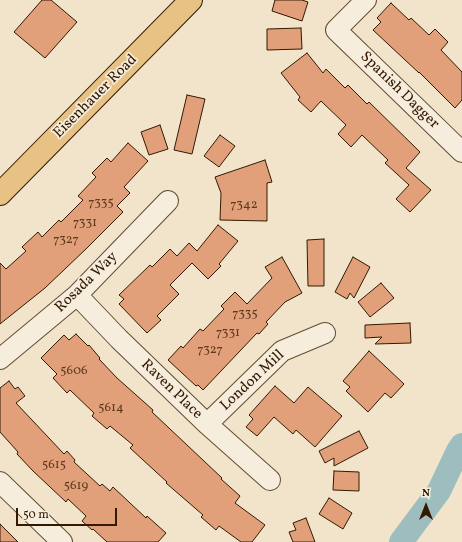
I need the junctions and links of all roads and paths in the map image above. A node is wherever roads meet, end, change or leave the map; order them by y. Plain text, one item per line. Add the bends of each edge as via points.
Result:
1 (191, 0) edge
2 (366, 0) edge
3 (462, 152) edge
4 (0, 194) edge
5 (168, 201) dead end
6 (77, 295) junction
7 (325, 333) dead end
8 (0, 359) edge
9 (207, 424) junction
10 (270, 480) dead end
11 (0, 482) edge
12 (62, 542) edge

1 - 4 main road, Eisenhauer Road
2 - 3 street, Spanish Dagger via 336,30
5 - 6 street, Rosada Way
6 - 8 street, Rosada Way
6 - 9 street, Raven Place via 118,339
7 - 9 street, London Mill via 282,350
9 - 10 street, Raven Place
11 - 12 street

